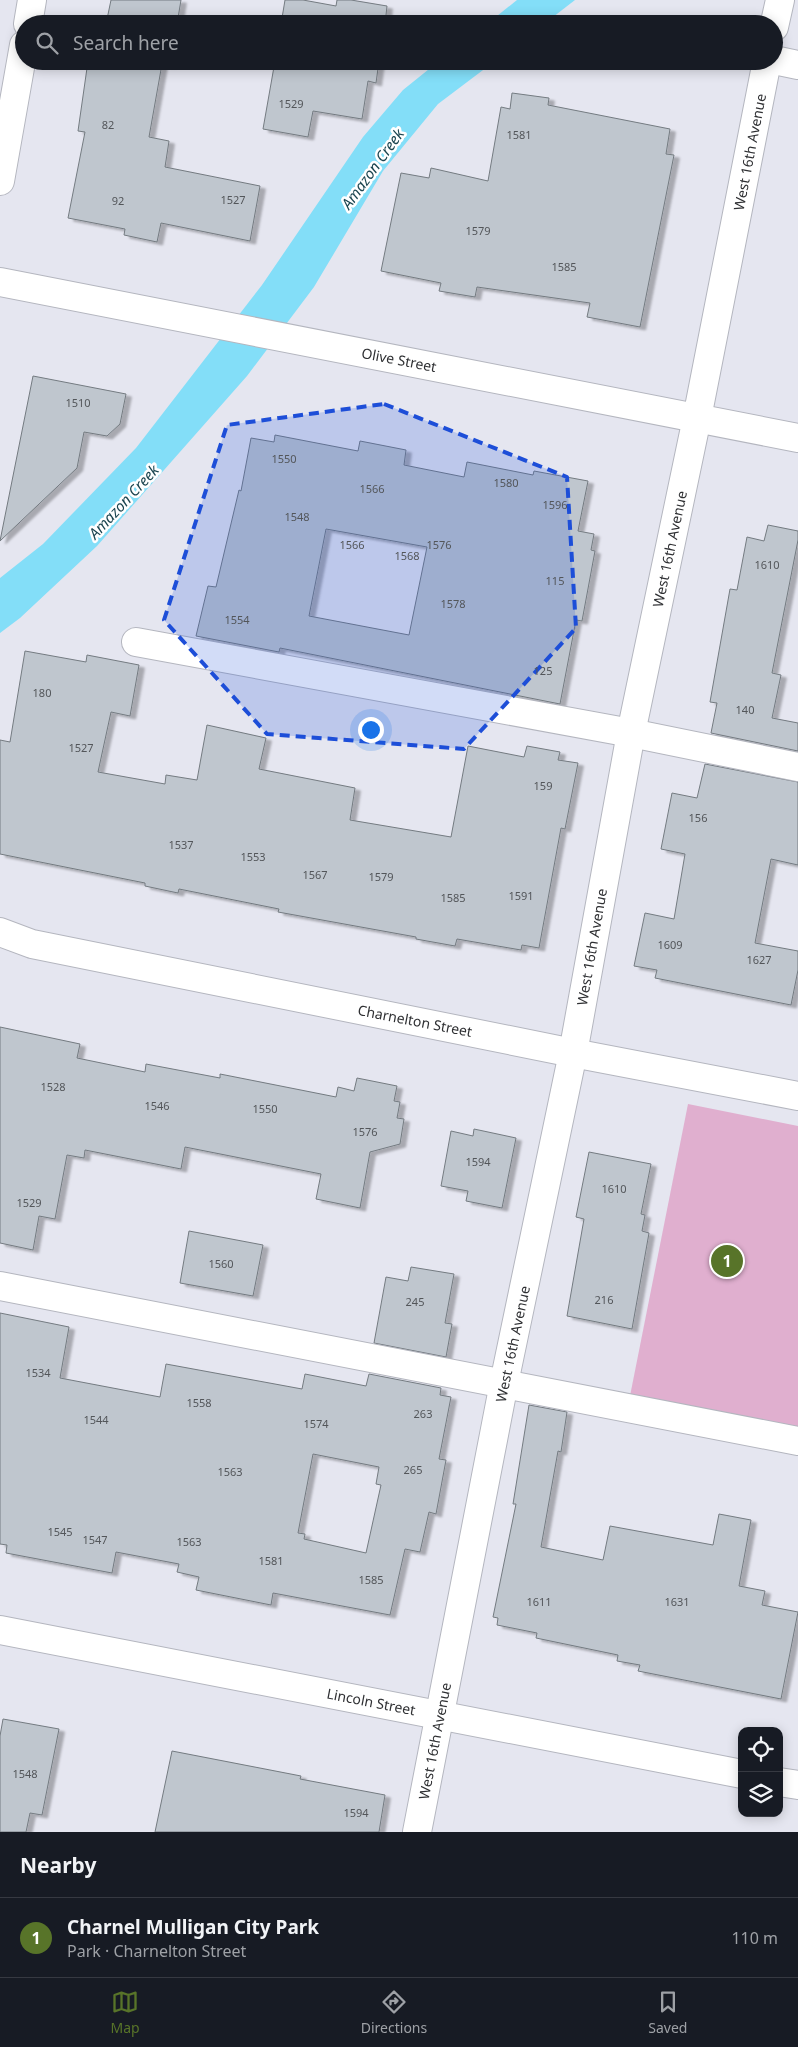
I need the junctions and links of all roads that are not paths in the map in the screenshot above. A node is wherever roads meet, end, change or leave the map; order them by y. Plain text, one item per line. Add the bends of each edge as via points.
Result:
1 (32, 0) edge
2 (780, 0) edge
3 (30, 15) edge
4 (777, 15) edge
5 (783, 62) edge
6 (798, 65) edge
7 (20, 70) edge
8 (765, 70) edge
9 (0, 181) edge
10 (0, 282) edge
11 (697, 418) junction
12 (798, 438) edge
13 (136, 642) dead end
14 (630, 733) junction
15 (798, 767) edge
16 (0, 932) edge
17 (0, 943) edge
18 (32, 944) junction
19 (573, 1053) junction
20 (798, 1096) edge
21 (0, 1286) edge
22 (504, 1383) junction
23 (798, 1441) edge
24 (0, 1630) edge
25 (440, 1716) junction
26 (738, 1773) edge
27 (783, 1783) edge
28 (798, 1785) edge
29 (417, 1832) edge

1 - 3 street
2 - 4 street
5 - 6 street
7 - 9 street
8 - 11 street, West 16th Avenue
10 - 11 street, Olive Street
11 - 12 street, Olive Street
11 - 14 street, West 16th Avenue
13 - 14 street
14 - 15 street
14 - 19 street, West 16th Avenue
16 - 18 street, Charnelton Street
17 - 18 street, Charnelton Street
18 - 19 street, Charnelton Street
19 - 20 street, Charnelton Street
19 - 22 street, West 16th Avenue
21 - 22 street
22 - 23 street
22 - 25 street, West 16th Avenue
24 - 25 street, Lincoln Street
25 - 26 street, Lincoln Street
25 - 29 street, West 16th Avenue
27 - 28 street

